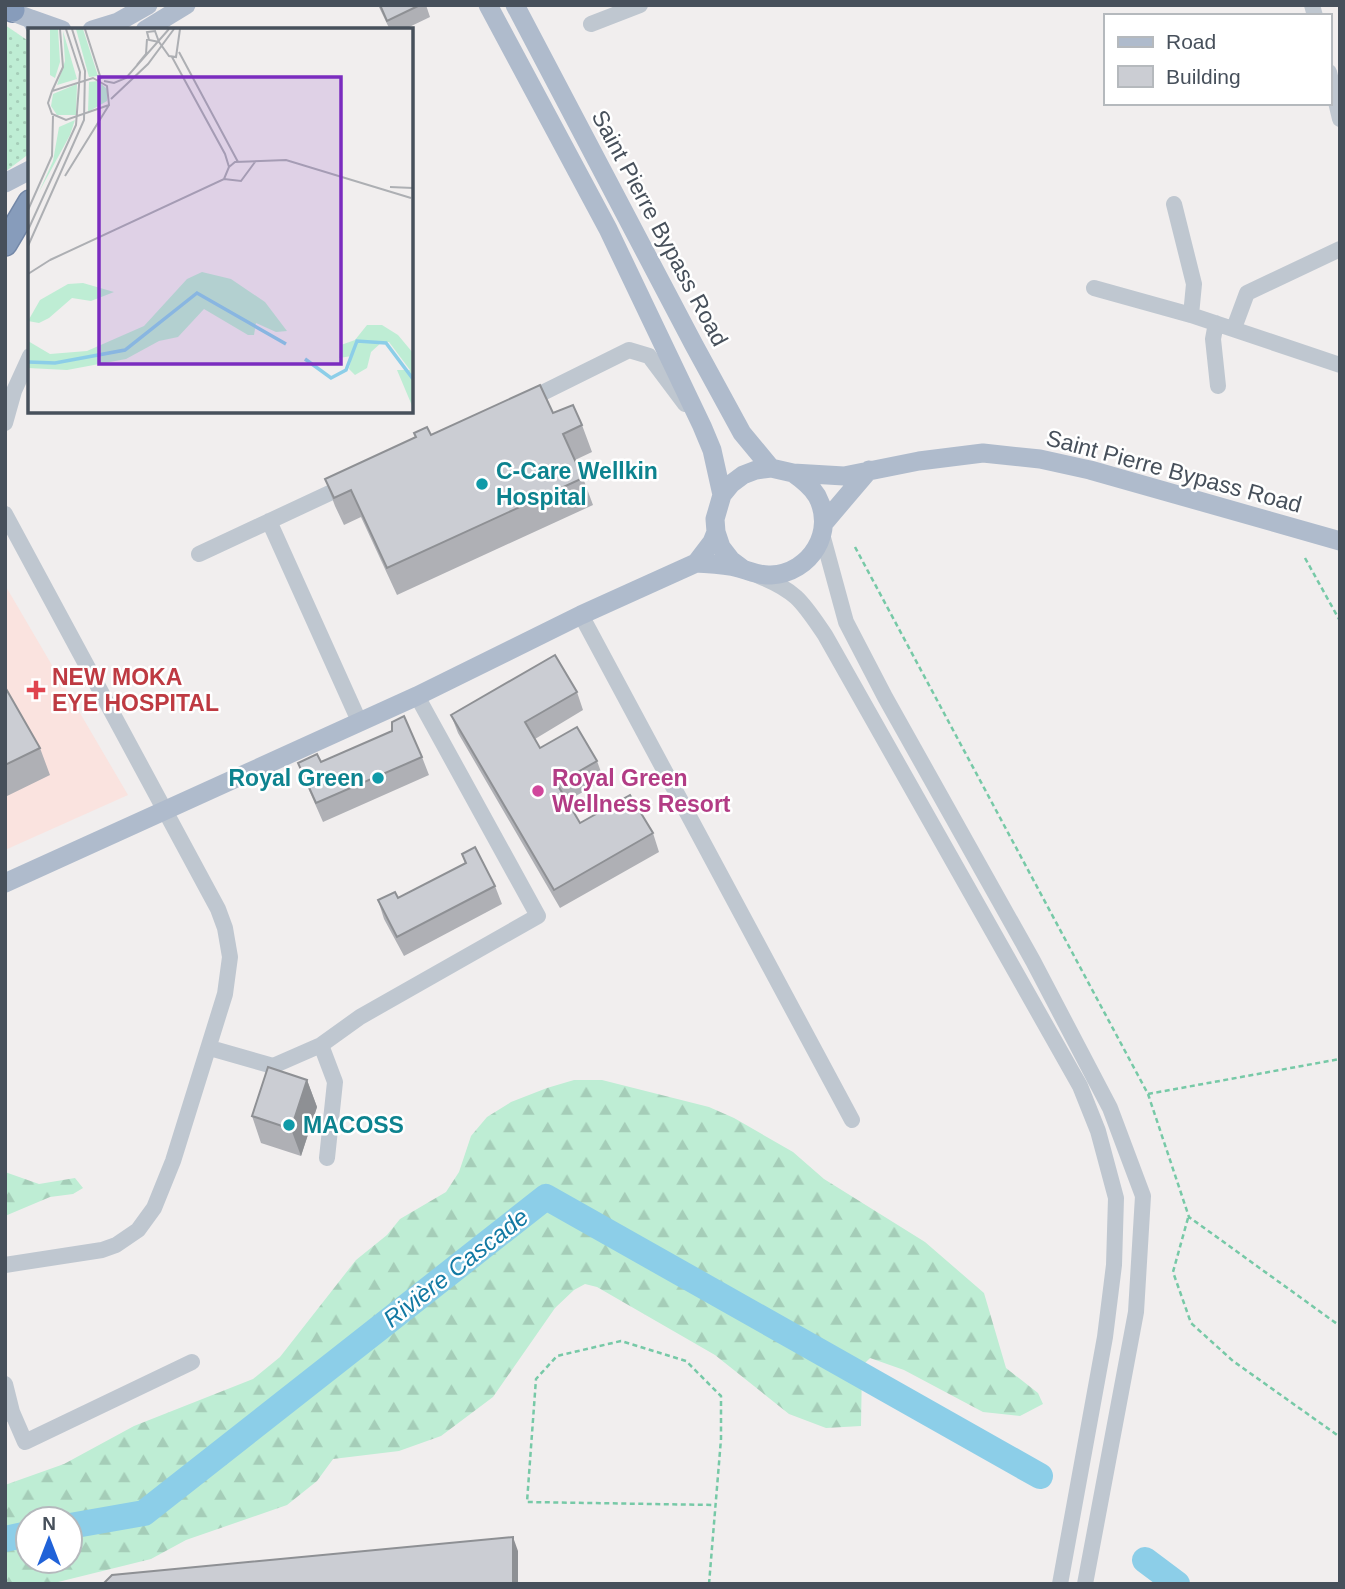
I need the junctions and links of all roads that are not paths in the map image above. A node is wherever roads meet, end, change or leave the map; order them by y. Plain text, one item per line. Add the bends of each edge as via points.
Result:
1 (133, 5) edge
2 (148, 5) edge
3 (184, 5) edge
4 (488, 5) edge
5 (515, 5) edge
6 (640, 5) edge
7 (19, 15) edge
8 (118, 22) junction
9 (590, 24) dead end
10 (56, 28) edge
11 (98, 28) edge
12 (148, 28) edge
13 (1331, 81) edge
14 (1340, 120) edge
15 (28, 171) edge
16 (5, 183) edge
17 (1174, 204) dead end
18 (28, 205) edge
19 (5, 244) edge
20 (1340, 249) edge
21 (1094, 288) dead end
22 (1191, 315) junction
23 (1216, 323) junction
24 (1234, 328) junction
25 (28, 360) edge
26 (1340, 365) edge
27 (1218, 386) dead end
28 (512, 408) edge
29 (5, 423) edge
30 (702, 426) junction
31 (771, 468) junction
32 (869, 470) junction
33 (793, 473) junction
34 (367, 476) edge
35 (722, 495) junction
36 (5, 514) edge
37 (269, 522) junction
38 (823, 529) junction
39 (716, 532) junction
40 (1340, 541) edge
41 (199, 554) dead end
42 (696, 563) junction
43 (748, 571) junction
44 (581, 615) junction
45 (417, 696) junction
46 (359, 721) junction
47 (163, 812) junction
48 (5, 883) edge
49 (321, 1045) junction
50 (210, 1048) junction
51 (852, 1120) dead end
52 (327, 1158) dead end
53 (5, 1265) edge
54 (192, 1362) dead end
55 (5, 1384) edge
56 (9, 1413) edge
57 (1060, 1584) edge
58 (1085, 1584) edge

1 - 8 main road
2 - 8 main road
3 - 12 main road
4 - 30 main road, Saint Pierre Bypass Road via 608,229
5 - 31 main road, Saint Pierre Bypass Road via 742,433
6 - 9 street
7 - 10 main road
8 - 11 main road
13 - 14 street
15 - 16 main road
17 - 22 street via 1194,284
18 - 19 highway
20 - 24 street via 1247,293
21 - 22 street
22 - 23 street
23 - 24 street
23 - 27 street via 1213,339
24 - 26 street
25 - 29 street
28 - 30 street via 629,350 649,356
30 - 35 main road, Saint Pierre Bypass Road
31 - 33 main road
31 - 35 main road via 743,475
32 - 33 main road, Saint Pierre Bypass Road via 831,477
32 - 38 main road
32 - 40 main road, Saint Pierre Bypass Road via 984,453 1040,459
33 - 38 main road via 816,494
34 - 37 street
35 - 39 main road
36 - 47 street
37 - 41 street
37 - 46 street
38 - 43 main road via 815,551 787,573 770,576
38 - 58 street via 846,622 1104,1096 1143,1196 1136,1312
39 - 42 main road
39 - 43 main road via 726,553
42 - 43 main road
42 - 44 main road
43 - 57 street via 783,585 800,598 825,635 1032,997 1080,1086 1098,1131 1116,1198 1114,1265
44 - 45 main road
44 - 51 street
45 - 46 main road
45 - 49 street via 538,916 360,1017
46 - 47 main road
47 - 48 main road
47 - 50 street via 218,909 228,943 229,972
49 - 50 street via 273,1066
49 - 52 street via 335,1082
50 - 53 street via 173,1161 154,1208 138,1230 102,1250
54 - 56 street via 25,1442
55 - 56 street

